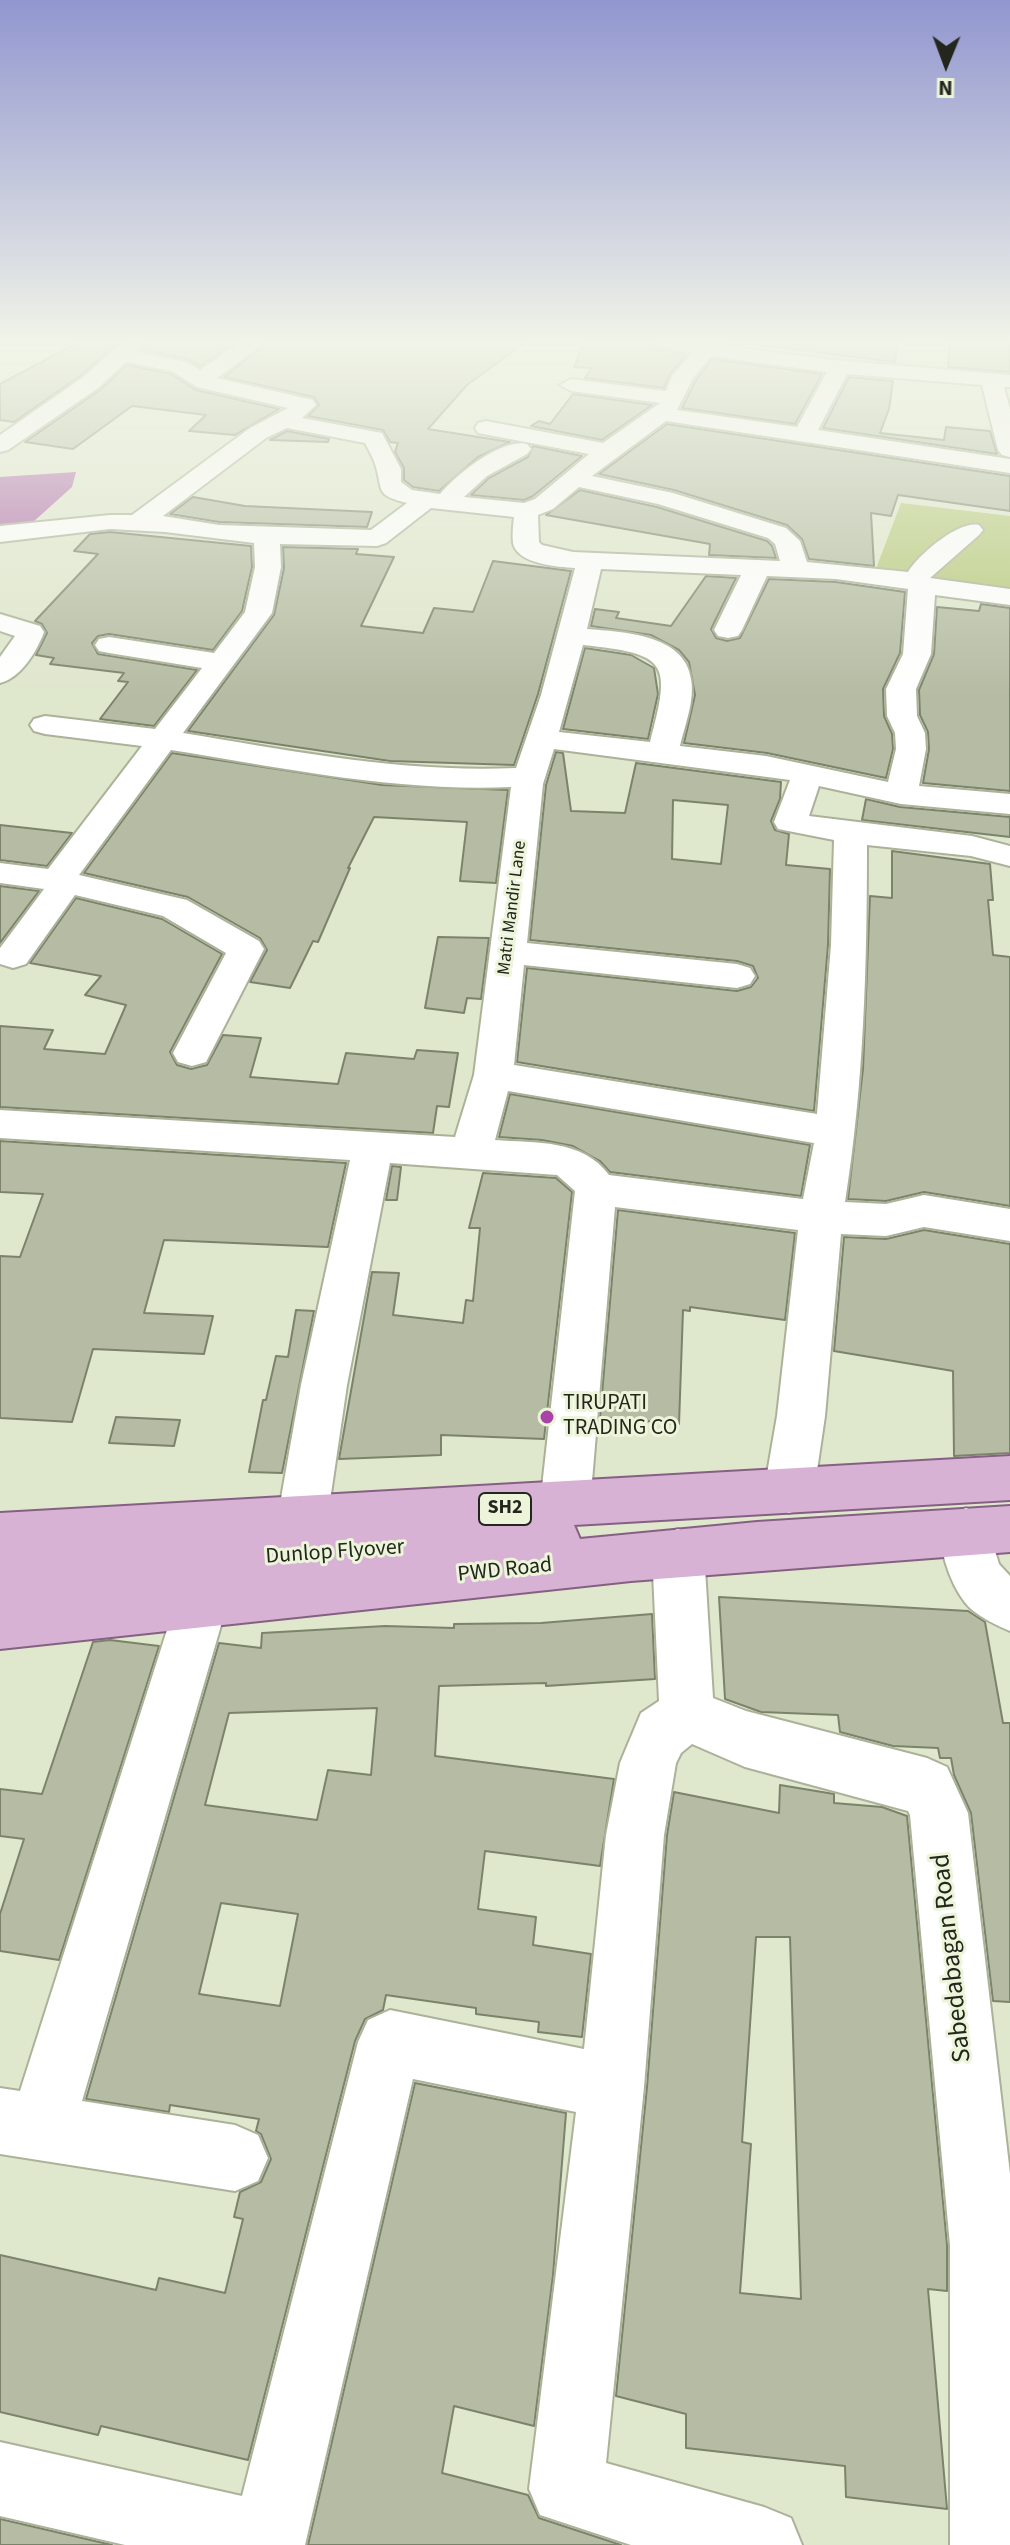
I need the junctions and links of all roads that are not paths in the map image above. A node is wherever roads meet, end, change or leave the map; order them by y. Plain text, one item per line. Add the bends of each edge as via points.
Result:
1 (222, 460) edge
2 (385, 460) edge
3 (496, 460) edge
4 (597, 460) edge
5 (967, 460) edge
6 (1010, 466) edge
7 (574, 479) junction
8 (436, 502) junction
9 (526, 511) junction
10 (138, 523) junction
11 (970, 530) dead end
12 (0, 534) edge
13 (267, 536) junction
14 (590, 561) junction
15 (758, 567) junction
16 (796, 569) junction
17 (918, 584) junction
18 (1010, 597) edge
19 (0, 622) edge
20 (728, 630) dead end
21 (572, 635) junction
22 (109, 645) dead end
23 (219, 662) junction
24 (0, 674) edge
25 (45, 725) dead end
26 (161, 739) junction
27 (542, 739) junction
28 (663, 752) junction
29 (808, 774) junction
30 (526, 777) junction
31 (901, 794) junction
32 (1010, 804) edge
33 (851, 833) junction
34 (1010, 856) edge
35 (0, 873) edge
36 (62, 881) junction
37 (506, 952) junction
38 (13, 956) dead end
39 (737, 976) dead end
40 (192, 1053) dead end
41 (493, 1075) junction
42 (0, 1124) edge
43 (836, 1132) junction
44 (373, 1147) junction
45 (471, 1153) junction
46 (596, 1189) junction
47 (821, 1217) junction
48 (1010, 1225) edge
49 (1010, 1478) edge
50 (789, 1491) junction
51 (565, 1505) junction
52 (302, 1521) junction
53 (988, 1530) edge
54 (0, 1536) edge
55 (674, 1552) junction
56 (0, 1578) edge
57 (201, 1605) junction
58 (1010, 1606) edge
59 (0, 1624) edge
60 (687, 1714) junction
61 (612, 2087) junction
62 (20, 2125) edge
63 (235, 2158) dead end
64 (0, 2479) edge
65 (764, 2545) edge
66 (988, 2545) edge

1 - 10 street
2 - 8 street via 389,485 404,495
3 - 8 street
4 - 7 street
5 - 6 street
7 - 9 street via 544,504
7 - 16 street via 664,498 777,533 787,541
8 - 9 street
8 - 13 street via 377,538
9 - 14 street via 526,545 533,551
10 - 12 street
10 - 13 street
11 - 17 street via 923,568
13 - 23 street via 268,567 258,613
14 - 15 street
14 - 21 street, Matri Mandir Lane
15 - 16 street
15 - 20 street
16 - 17 street
17 - 18 street
17 - 31 street via 917,654 901,689 911,749
19 - 24 street via 30,632 25,646
21 - 27 street, Matri Mandir Lane
21 - 28 street via 659,650 674,665 677,681
22 - 23 street
23 - 26 street
25 - 26 street
26 - 30 street via 371,773
26 - 36 street
27 - 28 street
27 - 30 street, Matri Mandir Lane
28 - 29 street
29 - 31 street
29 - 33 street via 790,822
30 - 37 street, Matri Mandir Lane
31 - 32 street
33 - 34 street via 972,846
33 - 43 street
35 - 36 street
36 - 38 street
36 - 40 street via 175,908 246,949
37 - 39 street
37 - 41 street, Matri Mandir Lane
41 - 43 street
41 - 45 street, Matri Mandir Lane
42 - 44 street
43 - 47 street
44 - 45 street
44 - 52 street
45 - 46 street via 565,1161 585,1173
46 - 47 street
46 - 51 street
47 - 48 street via 886,1220 924,1211
47 - 50 street
49 - 50 main road, SH2
50 - 51 main road, SH2
51 - 52 main road, SH2
52 - 54 main road, SH2
53 - 55 main road, PWD Road
53 - 58 street via 975,1572 986,1592
55 - 56 main road, Dunlop Flyover via 533,1537
55 - 57 main road, PWD Road
55 - 60 street
57 - 59 main road, PWD Road
57 - 62 street
60 - 61 street via 661,1733 648,1763 635,1835
60 - 66 street, Sabedabagan Road via 745,1739 927,1787 939,1813 984,2245
61 - 64 street via 390,2042 269,2540
61 - 65 street via 566,2489
62 - 63 street

